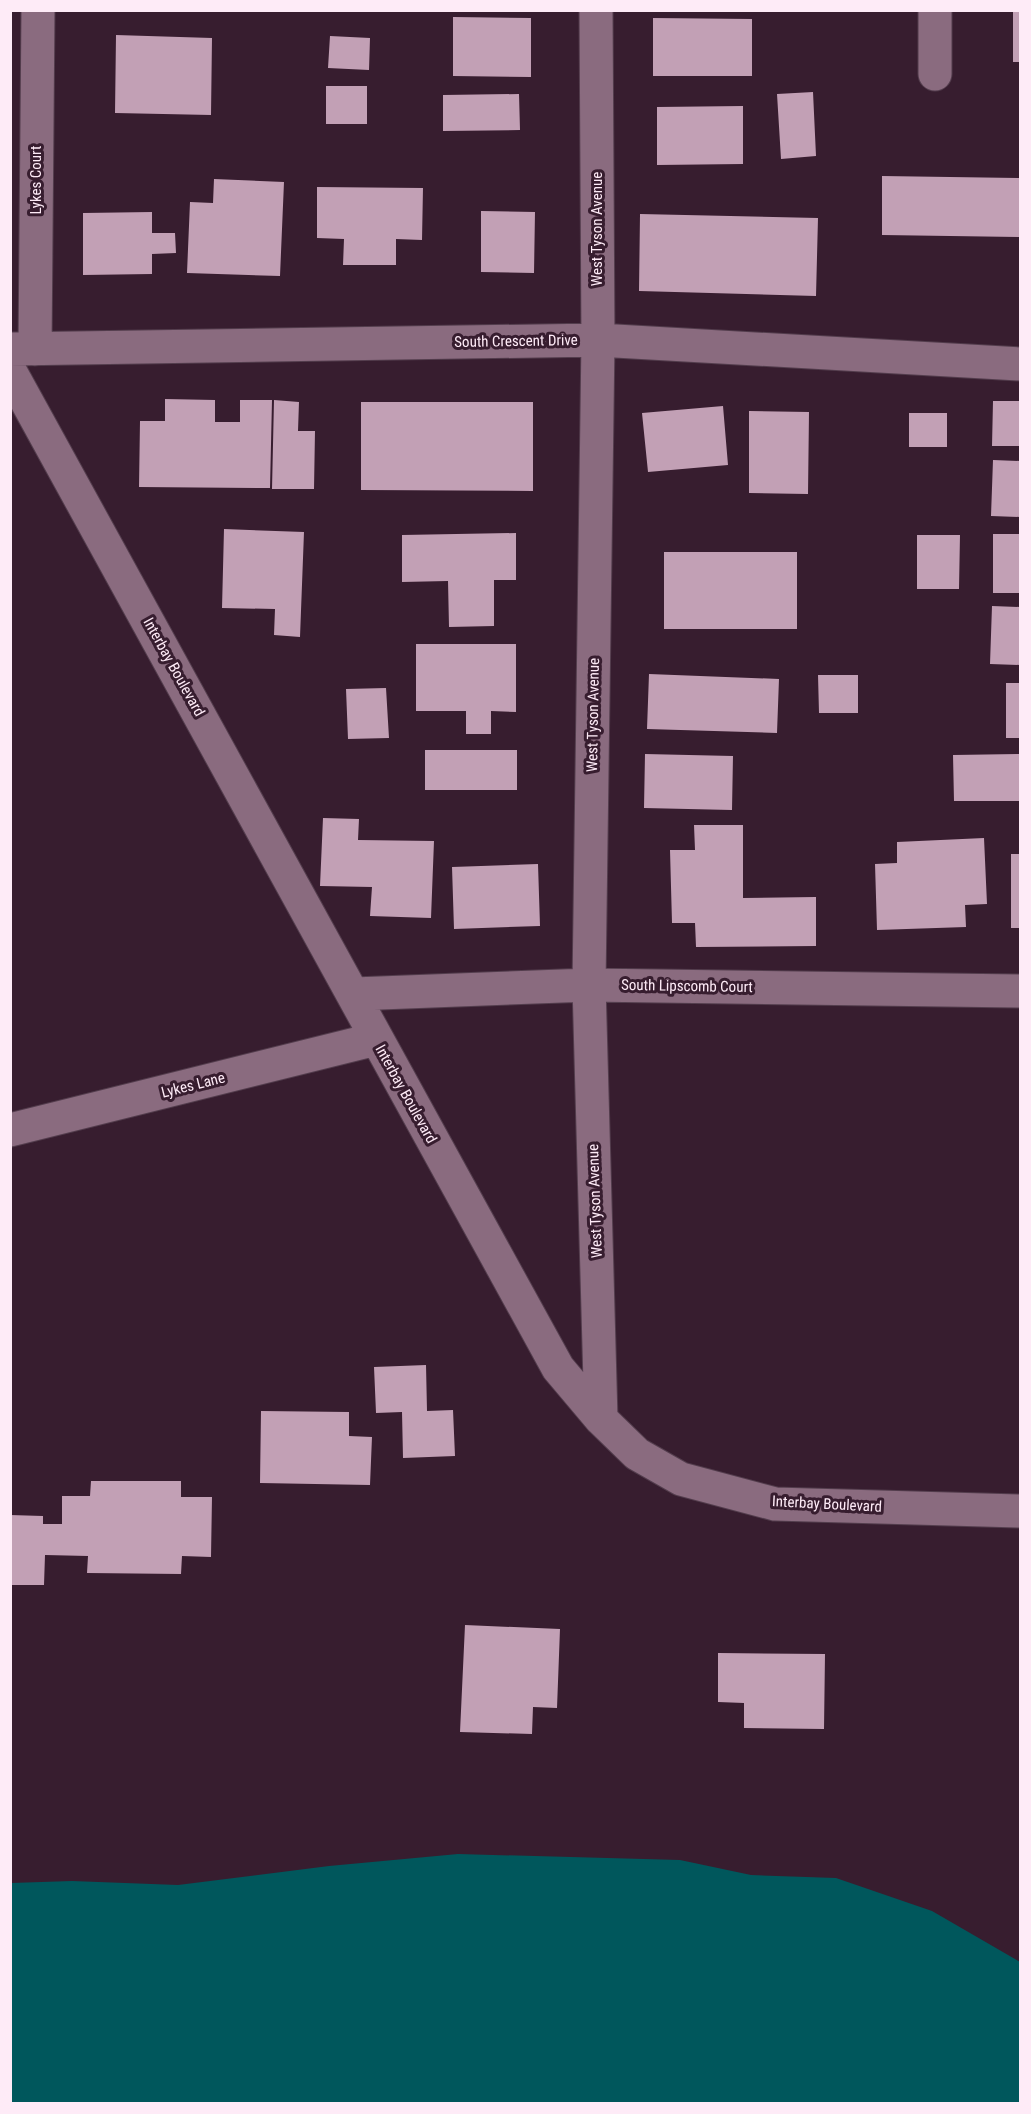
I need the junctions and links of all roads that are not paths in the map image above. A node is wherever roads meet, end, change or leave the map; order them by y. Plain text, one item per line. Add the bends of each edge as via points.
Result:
1 (38, 10) edge
2 (596, 10) edge
3 (935, 10) edge
4 (935, 74) dead end
5 (598, 340) junction
6 (23, 349) edge
7 (1020, 364) edge
8 (10, 371) edge
9 (589, 985) junction
10 (1020, 991) edge
11 (354, 994) junction
12 (376, 1039) junction
13 (10, 1130) edge
14 (601, 1419) junction
15 (1020, 1510) edge

1 - 6 street, Lykes Court
2 - 5 street, West Tyson Avenue
3 - 4 street
5 - 6 street, South Crescent Drive
5 - 7 street, South Crescent Drive
5 - 9 street, West Tyson Avenue
8 - 11 street, Interbay Boulevard
9 - 10 street, South Lipscomb Court
9 - 11 street, South Lipscomb Court
9 - 14 street, West Tyson Avenue
11 - 12 street, Interbay Boulevard
12 - 13 street, Lykes Lane
12 - 14 street, Interbay Boulevard via 558,1368
14 - 15 street, Interbay Boulevard via 637,1454 681,1479 775,1504

